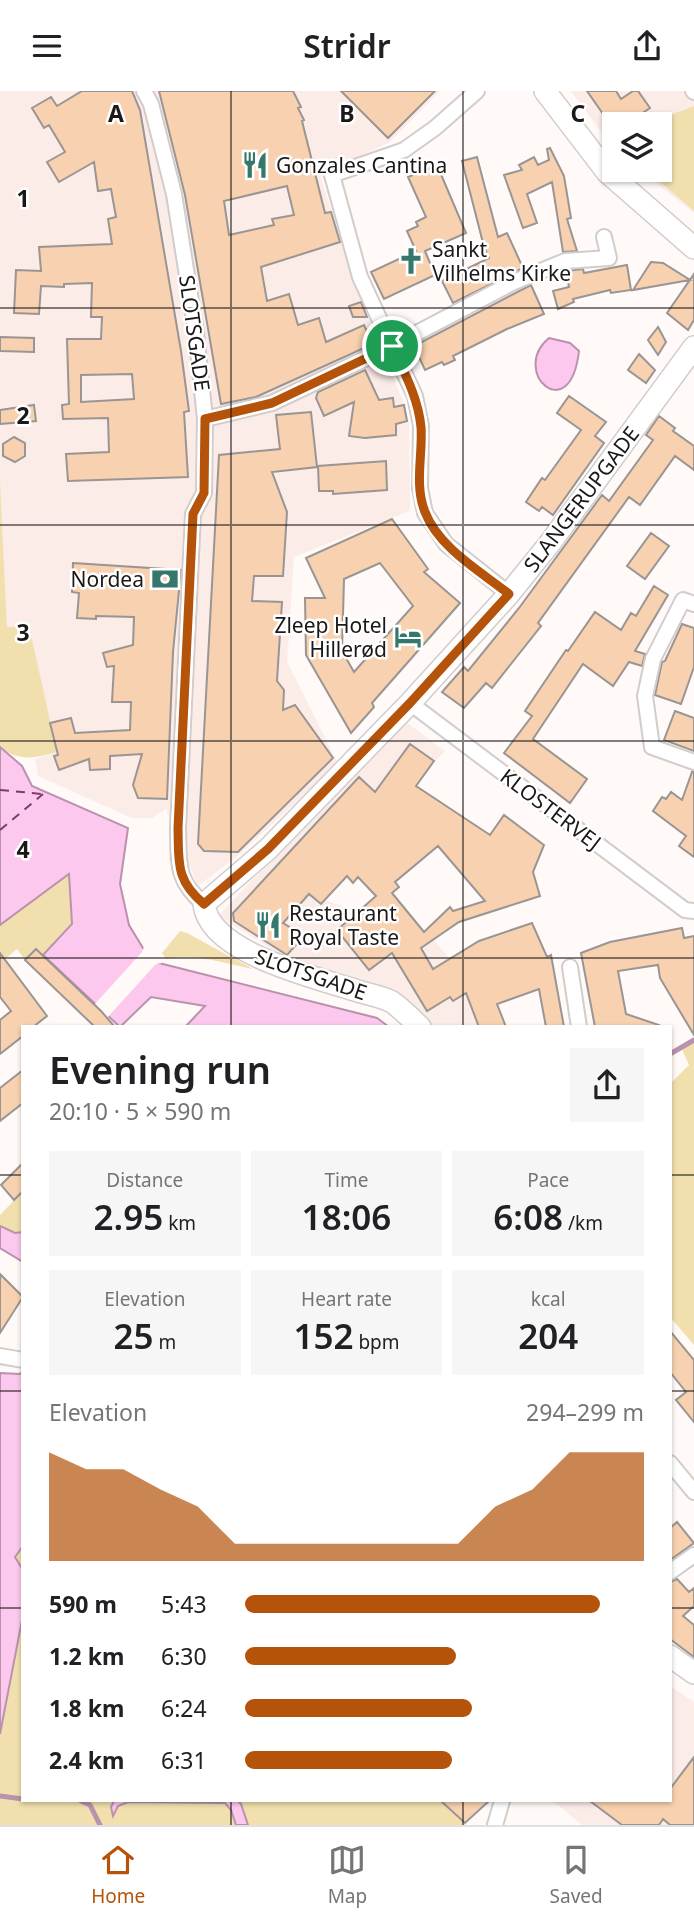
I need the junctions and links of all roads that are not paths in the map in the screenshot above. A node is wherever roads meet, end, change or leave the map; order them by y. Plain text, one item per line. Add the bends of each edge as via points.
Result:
1 (144, 91) edge
2 (477, 91) edge
3 (545, 91) edge
4 (604, 237) dead end
5 (694, 248) edge
6 (392, 346) junction
7 (694, 347) edge
8 (205, 419) junction
9 (509, 594) junction
10 (694, 604) edge
11 (410, 703) junction
12 (694, 762) edge
13 (205, 910) junction
14 (694, 911) edge
15 (570, 967) dead end
16 (417, 1025) edge
17 (579, 1025) edge
18 (0, 1356) edge
19 (21, 1360) edge
20 (672, 1465) edge
21 (694, 1492) edge
22 (694, 1555) edge
23 (672, 1571) edge
24 (672, 1656) edge
25 (694, 1673) edge
26 (502, 1802) edge
27 (495, 1825) edge

1 - 8 street, SLOTSGADE via 174,194
2 - 6 street via 404,150 332,175 360,277
3 - 5 street via 607,172
4 - 6 street via 609,258 565,261 514,282
6 - 8 street via 272,403
6 - 9 street via 415,396 421,426 420,488 425,513 446,544
7 - 9 street, SLANGERUPGADE
8 - 13 street, SLOTSGADE via 204,493 193,514 178,828 179,871 188,891
9 - 11 street, SLANGERUPGADE
10 - 12 street via 683,600 653,659 645,696 652,747
11 - 13 street, SLANGERUPGADE
11 - 14 street, KLOSTERVEJ via 685,910
13 - 16 street, SLOTSGADE via 220,933 242,949 390,1001
15 - 17 street
18 - 19 street
20 - 21 street
22 - 23 street
24 - 25 street
26 - 27 street

